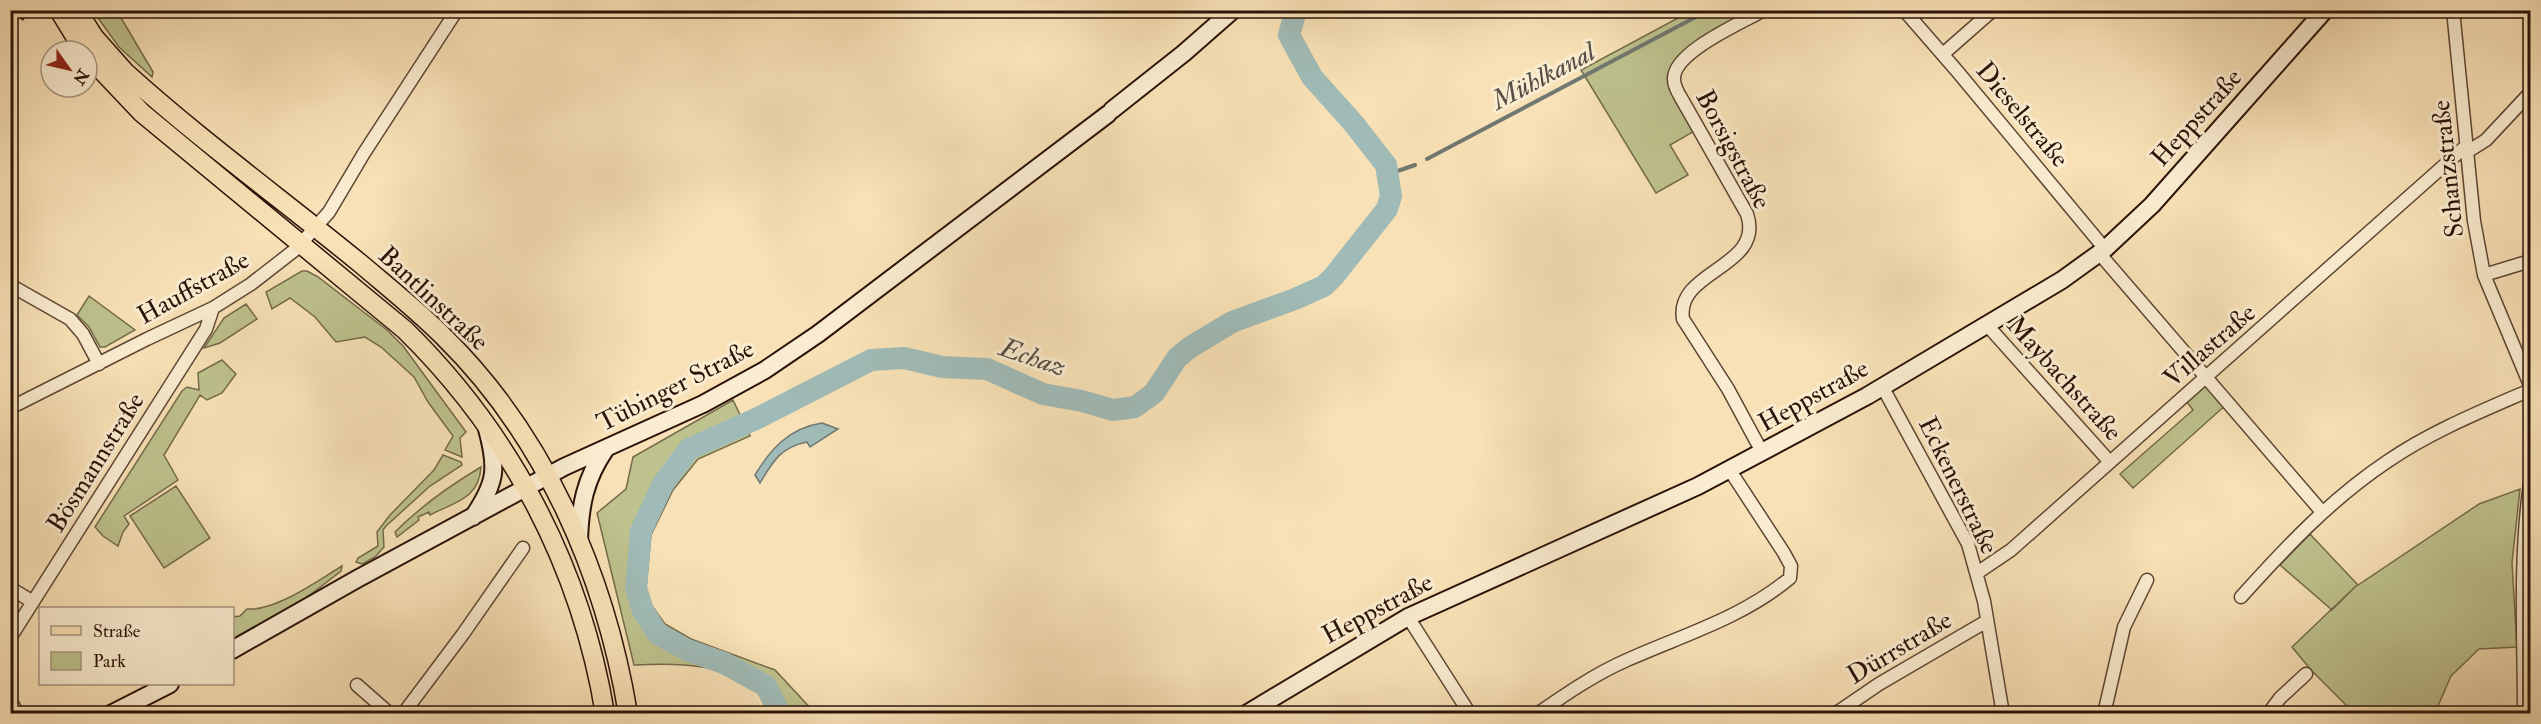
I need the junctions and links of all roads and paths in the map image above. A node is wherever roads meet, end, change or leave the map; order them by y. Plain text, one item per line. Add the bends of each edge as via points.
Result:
1 (457, 10) edge
2 (1233, 10) edge
3 (1764, 10) edge
4 (1904, 10) edge
5 (1993, 10) edge
6 (2325, 10) edge
7 (2453, 10) edge
8 (66, 12) edge
9 (78, 39) edge
10 (1943, 54) junction
11 (99, 68) edge
12 (2530, 93) edge
13 (2467, 149) junction
14 (317, 228) junction
15 (302, 243) junction
16 (2102, 251) junction
17 (2530, 261) edge
18 (2484, 275) junction
19 (10, 285) edge
20 (213, 308) junction
21 (1987, 325) junction
22 (99, 364) junction
23 (2206, 377) junction
24 (2530, 385) edge
25 (1882, 386) junction
26 (2530, 390) edge
27 (10, 408) edge
28 (485, 423) junction
29 (606, 449) junction
30 (1762, 452) junction
31 (2109, 461) junction
32 (1730, 469) junction
33 (547, 477) junction
34 (2530, 484) edge
35 (527, 488) junction
36 (2322, 512) junction
37 (472, 518) junction
38 (579, 541) junction
39 (523, 548) dead end
40 (1977, 573) junction
41 (2147, 580) dead end
42 (10, 588) edge
43 (2241, 597) dead end
44 (33, 602) junction
45 (1408, 617) junction
46 (1987, 621) junction
47 (10, 638) edge
48 (234, 649) edge
49 (2306, 674) dead end
50 (168, 685) edge
51 (357, 685) dead end
52 (10, 700) edge
53 (18, 714) edge
54 (111, 714) edge
55 (390, 714) edge
56 (403, 714) edge
57 (605, 714) edge
58 (628, 714) edge
59 (1246, 714) edge
60 (1470, 714) edge
61 (1537, 714) edge
62 (1835, 714) edge
63 (2003, 714) edge
64 (2104, 714) edge
65 (2268, 714) edge
66 (2524, 714) edge

1 - 14 street, Hauffstraße
2 - 29 street, Tübinger Straße via 1110,112 790,354 703,404
3 - 30 street, Borsigstraße via 1684,57 1674,79 1747,214 1751,232 1742,249 1687,296 1683,319
4 - 10 street, Dieselstraße
5 - 10 street
6 - 16 street, Heppstraße via 2152,205
7 - 13 street, Schanzstraße
8 - 9 main road, Bantlinstraße
8 - 14 main road, Bantlinstraße via 125,72
10 - 16 street, Dieselstraße
11 - 15 main road, Bantlinstraße via 142,113
12 - 13 street, Villastraße via 2486,140
13 - 18 street, Schanzstraße
13 - 23 street, Villastraße
14 - 15 street, Hauffstraße
14 - 33 main road, Bantlinstraße via 445,337 496,399
15 - 20 street, Hauffstraße via 264,275
15 - 28 main road, Bantlinstraße via 405,330 440,366
16 - 21 street, Heppstraße
16 - 23 street, Dieselstraße
17 - 18 street
18 - 24 street, Schanzstraße
19 - 22 street via 70,319
20 - 22 street, Hauffstraße
20 - 44 street, Bösmannstraße via 206,329
21 - 25 street, Heppstraße
21 - 31 street, Maybachstraße
22 - 27 street, Hauffstraße
23 - 31 street, Villastraße
23 - 36 street, Dieselstraße
25 - 30 street, Heppstraße
25 - 40 street, Eckenerstraße via 1956,520
26 - 36 street via 2405,450
28 - 35 main road, Bantlinstraße
28 - 37 street via 495,459 494,474 488,494
29 - 33 street, Tübinger Straße
29 - 38 street via 583,494
30 - 32 street, Heppstraße
31 - 40 street, Villastraße via 2011,550
32 - 45 street, Heppstraße
32 - 61 street via 1784,553 1791,566 1790,578 1721,622 1600,673
33 - 35 street, Tübinger Straße
33 - 38 main road, Bantlinstraße
34 - 66 street via 2524,565
35 - 37 street, Tübinger Straße
35 - 57 main road, Bantlinstraße via 573,589 592,650
36 - 43 street
37 - 48 street, Tübinger Straße
38 - 58 main road, Bantlinstraße via 604,610
39 - 56 street
40 - 46 street, Eckenerstraße
41 - 64 street via 2124,627
42 - 44 street
44 - 47 street, Bösmannstraße
45 - 59 street, Heppstraße
45 - 60 street
46 - 62 street, Dürrstraße
46 - 63 street, Eckenerstraße
49 - 65 street
50 - 54 street
51 - 55 street
52 - 53 street

